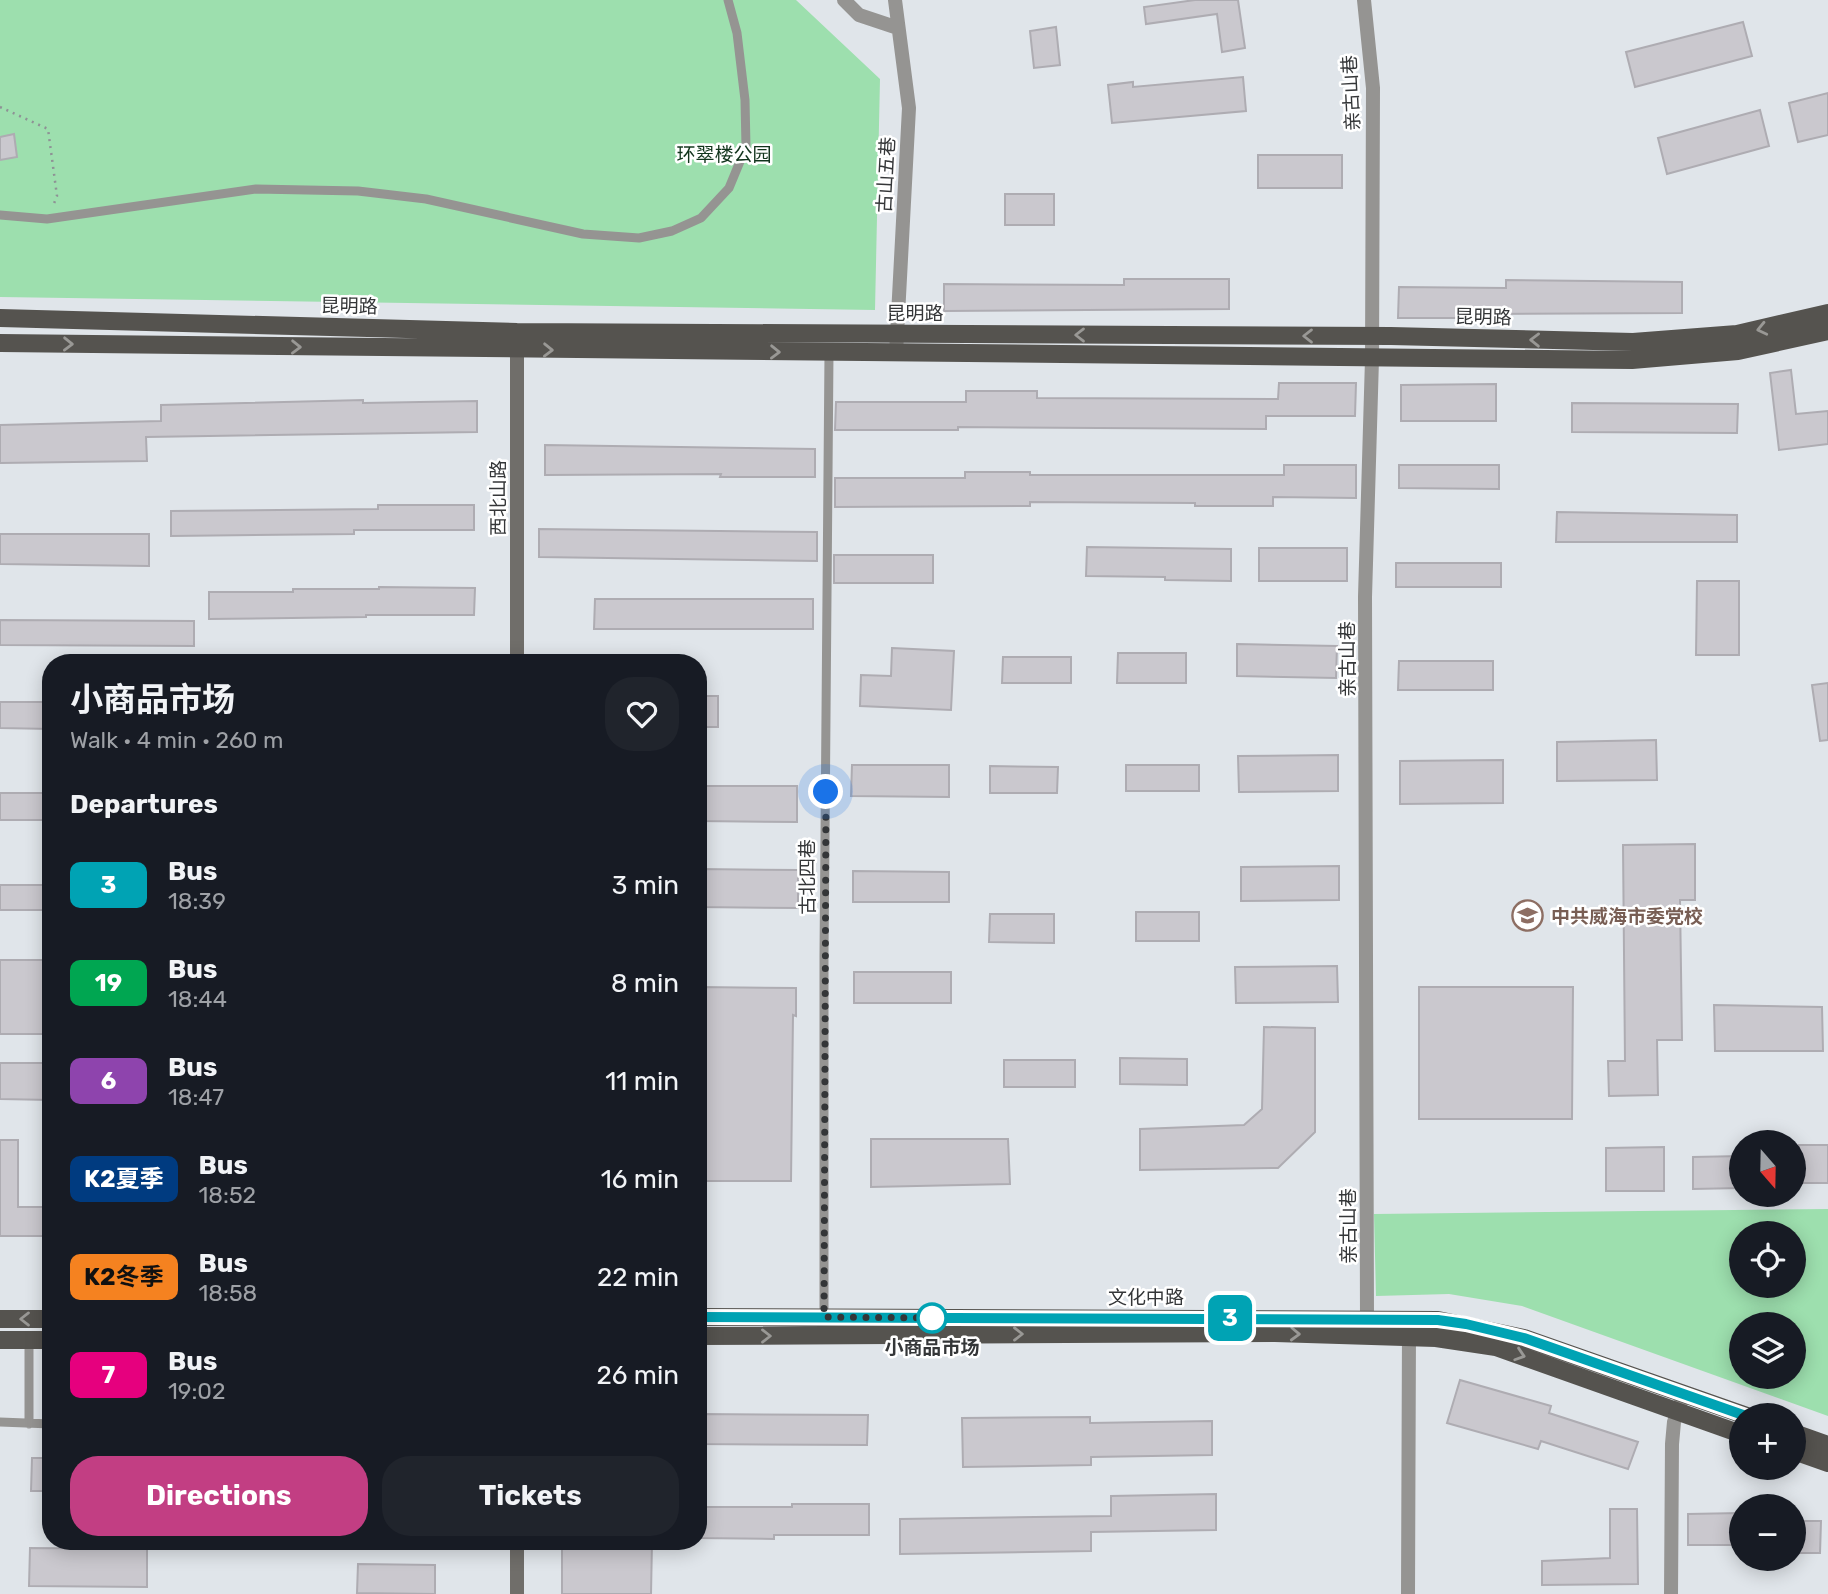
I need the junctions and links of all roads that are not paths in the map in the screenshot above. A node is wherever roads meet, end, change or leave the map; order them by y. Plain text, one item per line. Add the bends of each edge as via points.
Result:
1 (728, 0) edge
2 (844, 0) edge
3 (895, 0) edge
4 (1364, 0) edge
5 (898, 28) junction
6 (0, 215) edge
7 (1828, 313) edge
8 (0, 318) edge
9 (1828, 331) edge
10 (897, 334) junction
11 (1372, 336) junction
12 (518, 341) junction
13 (0, 343) edge
14 (829, 353) junction
15 (896, 353) junction
16 (1372, 359) junction
17 (517, 654) edge
18 (707, 1317) edge
19 (824, 1317) junction
20 (1367, 1318) junction
21 (0, 1319) edge
22 (42, 1319) edge
23 (1409, 1328) junction
24 (707, 1336) edge
25 (0, 1340) edge
26 (29, 1340) junction
27 (42, 1340) edge
28 (1684, 1393) junction
29 (1729, 1410) edge
30 (1677, 1412) junction
31 (0, 1422) edge
32 (29, 1424) junction
33 (42, 1424) edge
34 (1729, 1430) edge
35 (1806, 1437) edge
36 (1828, 1445) edge
37 (1806, 1455) edge
38 (1828, 1463) edge
39 (517, 1550) edge
40 (517, 1594) edge
41 (1408, 1594) edge
42 (1671, 1594) edge

1 - 6 lane via 737,33 746,146 729,188 701,218 672,230 639,238 583,234 426,199 358,191 256,189 47,219
2 - 5 street via 859,15
3 - 5 street, 古山五巷
4 - 11 street, 亲古山巷 via 1373,88
5 - 10 street, 古山五巷 via 909,108
7 -> 11 main road, 昆明路 via 1737,334 1633,342
8 - 12 main road, 昆明路
9 - 16 main road, 昆明路 via 1738,351 1632,360
11 -> 10 main road, 昆明路
10 - 12 main road, 昆明路
10 - 15 street, 古山五巷
11 - 16 street, 亲古山巷
13 -> 12 main road, 昆明路
12 -> 14 main road, 昆明路
12 - 17 main road, 西北山路
14 - 15 main road, 昆明路
14 - 19 lane, 古北四巷
15 - 16 main road, 昆明路
16 - 20 street, 亲古山巷 via 1365,597
18 - 19 main road, 文化中路
19 - 20 main road, 文化中路
20 - 23 main road, 文化中路
22 -> 21 main road
24 -> 23 main road
23 - 28 main road, 文化中路 via 1438,1320 1466,1324 1524,1338
23 -> 30 main road via 1436,1338 1496,1347
23 - 41 street
25 - 26 main road
26 - 27 main road
26 - 32 lane
28 - 29 main road, 文化中路
28 - 30 street
30 - 34 main road
30 - 42 street via 1672,1444
31 - 32 lane
32 - 33 lane
35 - 36 main road
37 - 38 main road
39 - 40 main road

